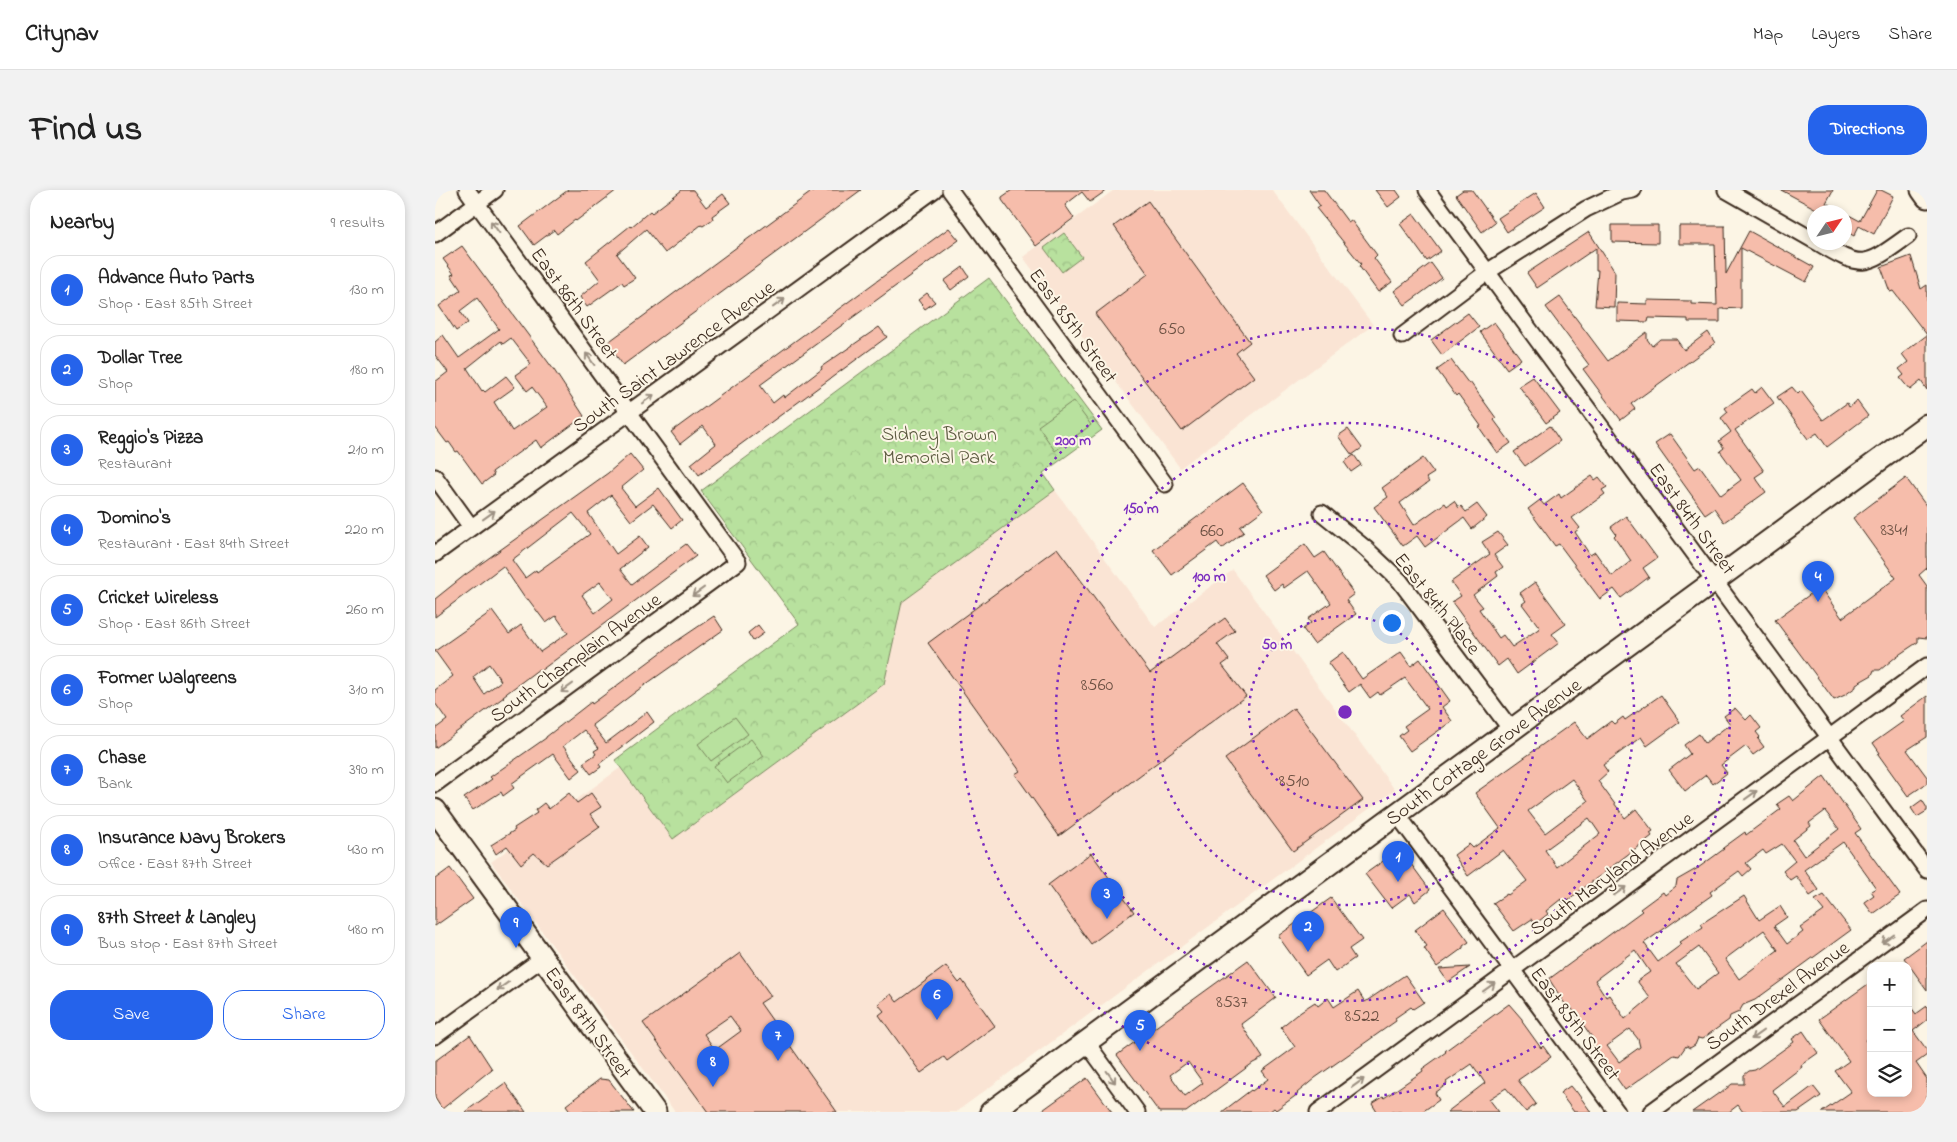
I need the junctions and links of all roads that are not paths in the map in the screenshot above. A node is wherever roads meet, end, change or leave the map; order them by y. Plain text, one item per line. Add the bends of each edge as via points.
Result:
1 (467, 190) edge
2 (495, 190) edge
3 (934, 190) edge
4 (950, 190) edge
5 (1427, 190) edge
6 (1633, 190) edge
7 (1726, 190) edge
8 (1922, 190) edge
9 (1927, 197) edge
10 (477, 203) junction
11 (435, 234) edge
12 (1908, 236) dead end
13 (1807, 237) edge
14 (1829, 250) edge
15 (1487, 272) junction
16 (1402, 336) dead end
17 (629, 412) junction
18 (1927, 426) edge
19 (435, 477) edge
20 (1165, 484) dead end
21 (1322, 513) dead end
22 (471, 527) junction
23 (435, 554) edge
24 (737, 562) joint
25 (1715, 581) junction
26 (1927, 666) edge
27 (1511, 730) junction
28 (1830, 737) junction
29 (435, 784) edge
30 (435, 810) edge
31 (1397, 814) junction
32 (1927, 870) edge
33 (1927, 910) edge
34 (543, 958) junction
35 (1512, 970) junction
36 (435, 1036) edge
37 (1086, 1042) junction
38 (655, 1112) edge
39 (991, 1112) edge
40 (1137, 1112) edge
41 (1318, 1112) edge
42 (1617, 1112) edge
43 (1651, 1112) edge

1 - 10 street, East 86th Street
2 - 10 street
17 -> 3 street, South Saint Lawrence Avenue
4 - 20 street, East 85th Street
5 - 15 street, East 84th Street
6 - 15 street via 1586,209
7 - 13 street
8 - 9 main road
10 - 11 street
17 -> 10 street, East 86th Street
12 - 14 street via 1879,257 1862,263 1844,259
15 - 16 street
15 - 25 street, East 84th Street
22 -> 17 street, South Saint Lawrence Avenue
17 - 24 street, East 86th Street
18 - 25 main road, South Cottage Grove Avenue
19 - 22 street
21 - 27 street, East 84th Place via 1400,581
22 - 23 street, South Saint Lawrence Avenue
24 -> 29 street, South Champlain Avenue
25 - 27 main road, South Cottage Grove Avenue
25 - 28 street, East 84th Street
26 - 28 street, South Maryland Avenue
27 - 31 main road, South Cottage Grove Avenue
28 - 32 street, East 84th Street
35 -> 28 street, South Maryland Avenue
30 - 34 main road, East 87th Street
31 - 35 street, East 85th Street
31 - 37 main road, South Cottage Grove Avenue
33 -> 43 street, South Drexel Avenue
34 -> 36 street
34 - 38 main road, East 87th Street
41 -> 35 street, South Maryland Avenue
35 - 42 street, East 85th Street
37 - 39 main road, South Cottage Grove Avenue
37 -> 40 street

